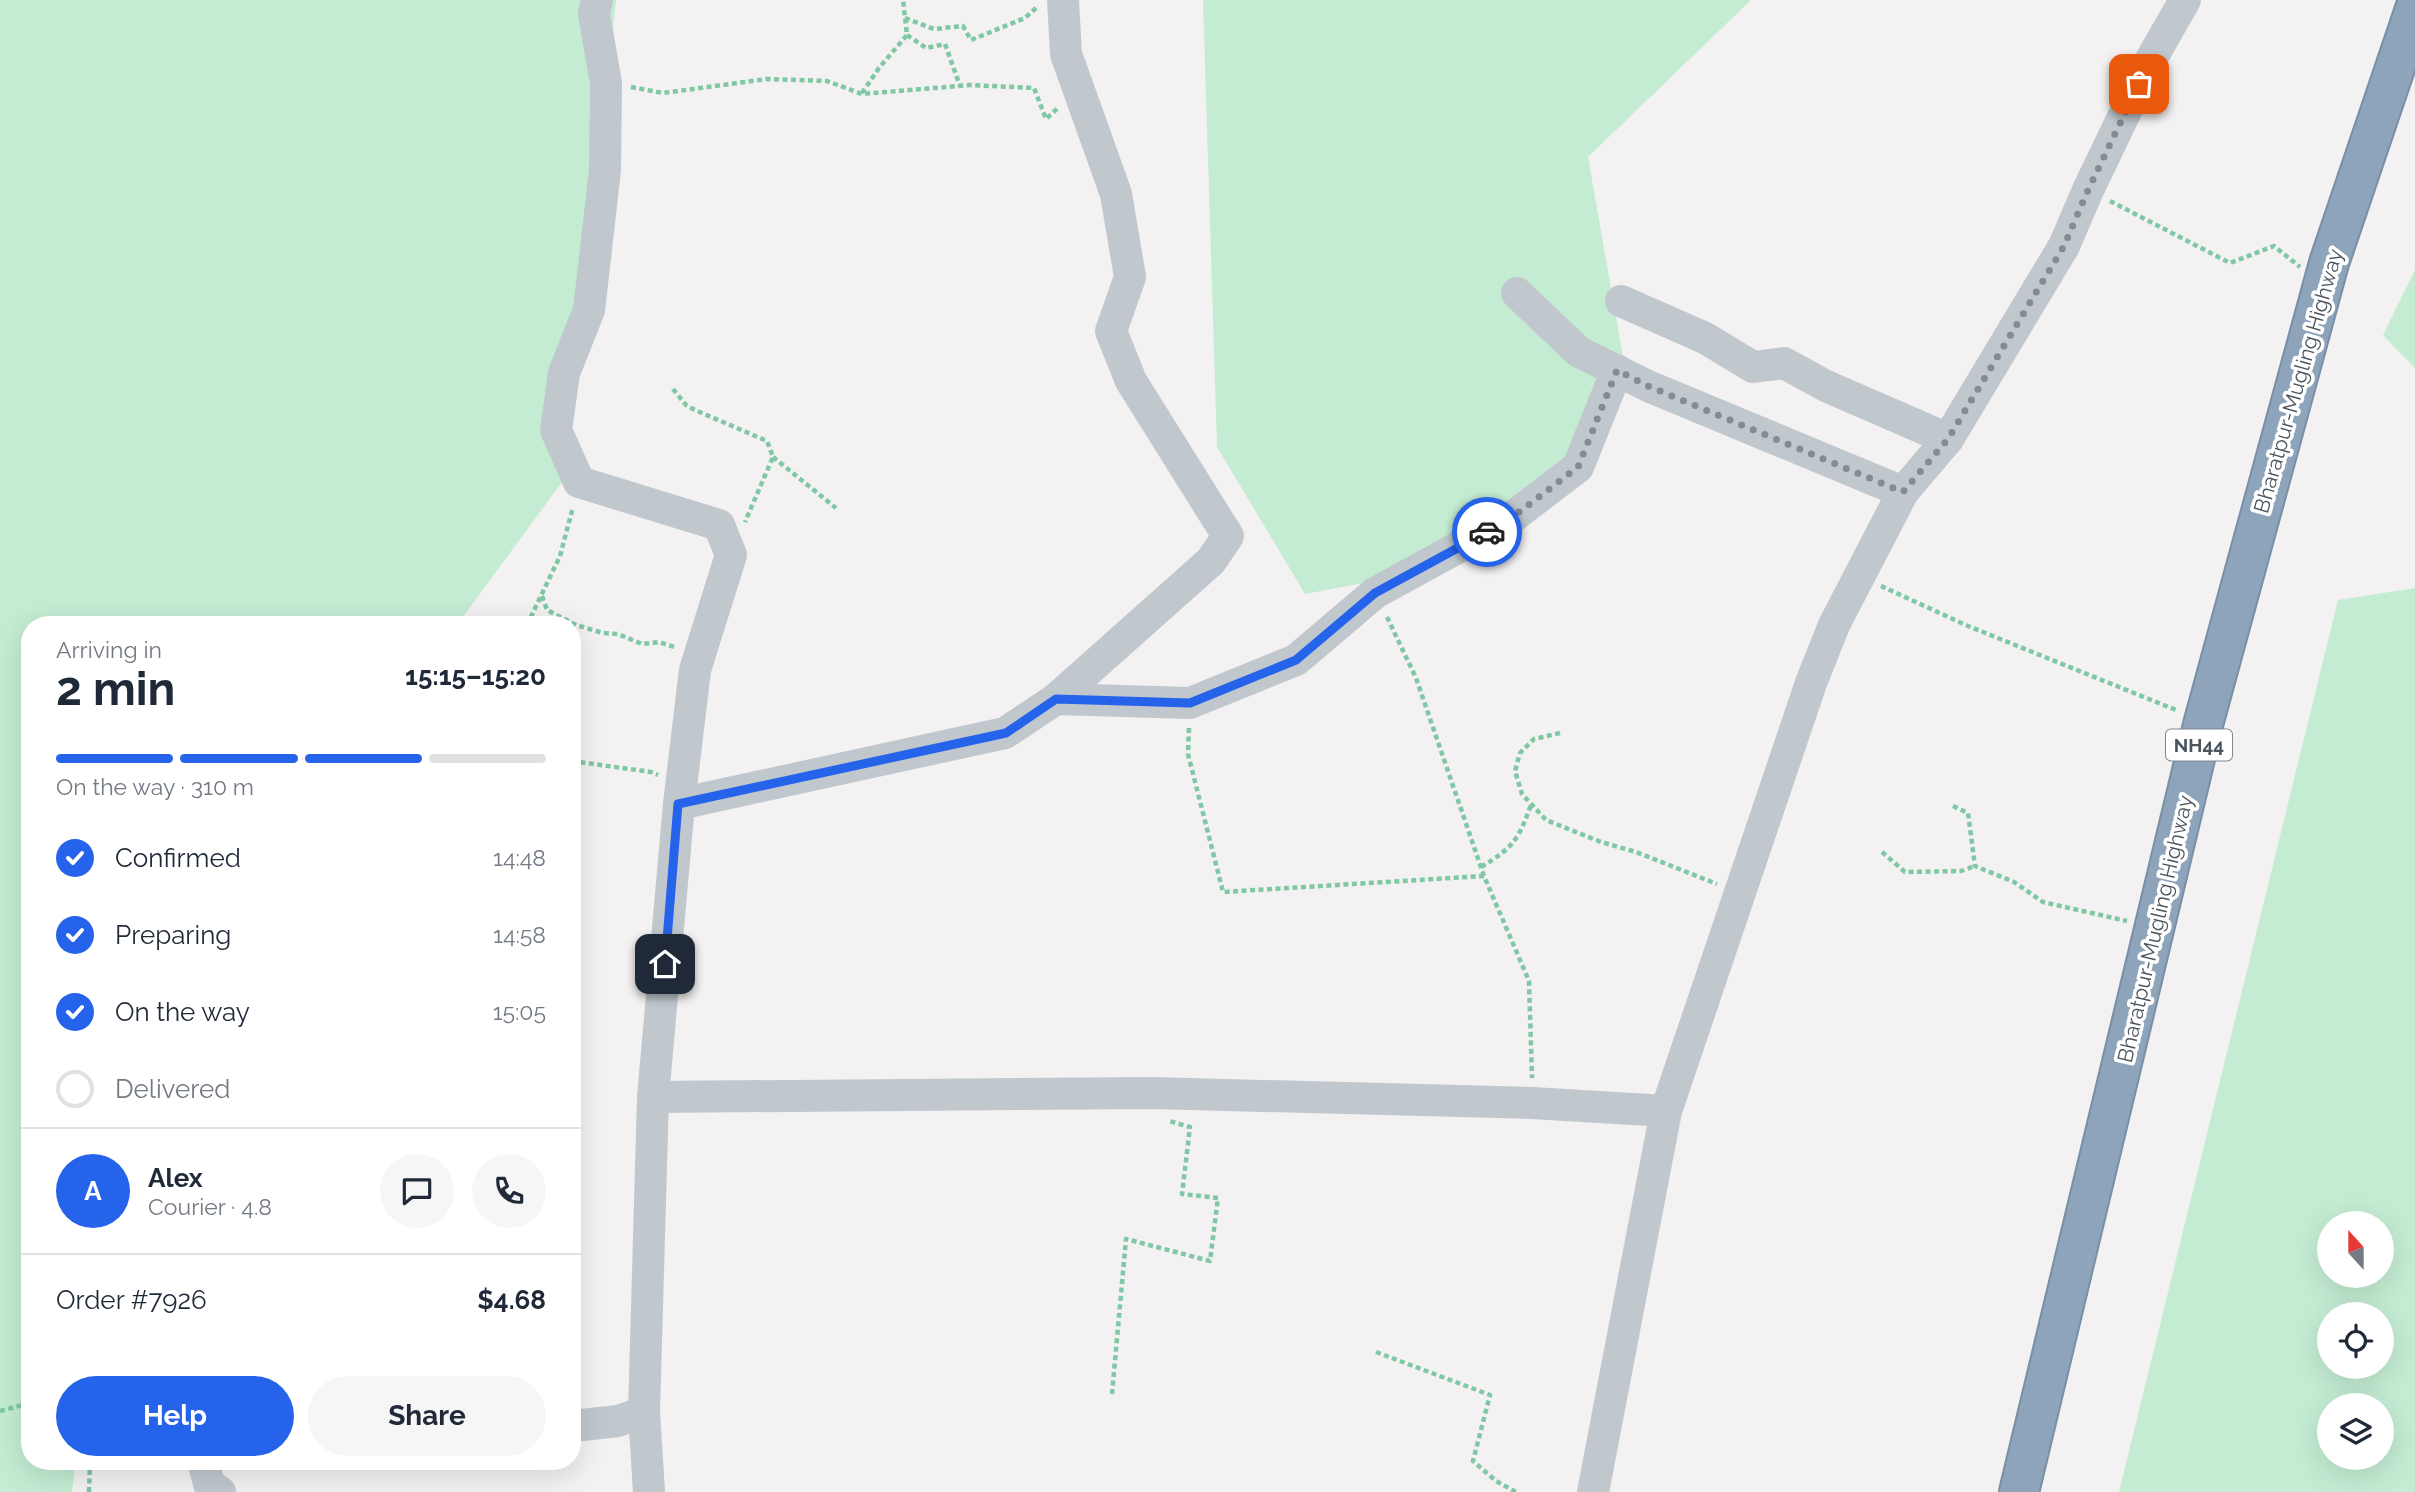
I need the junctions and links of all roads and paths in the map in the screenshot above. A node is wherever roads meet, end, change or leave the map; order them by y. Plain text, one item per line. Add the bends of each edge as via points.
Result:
1 (597, 0) edge
2 (903, 0) edge
3 (1046, 0) edge
4 (1063, 0) edge
5 (2185, 0) edge
6 (2415, 9) edge
7 (905, 18) junction
8 (907, 34) junction
9 (606, 83) junction
10 (960, 86) junction
11 (1077, 91) junction
12 (862, 94) junction
13 (2088, 190) junction
14 (2329, 263) junction
15 (1517, 293) dead end
16 (1620, 301) dead end
17 (1617, 370) junction
18 (673, 389) dead end
19 (1948, 439) junction
20 (773, 457) junction
21 (579, 482) junction
22 (1903, 492) junction
23 (836, 508) dead end
24 (731, 555) junction
25 (1858, 575) junction
26 (1375, 593) junction
27 (542, 596) junction
28 (532, 616) edge
29 (559, 616) edge
30 (581, 626) edge
31 (699, 657) junction
32 (1056, 699) junction
33 (1190, 703) junction
34 (2204, 721) junction
35 (1560, 733) dead end
36 (581, 762) edge
37 (680, 795) junction
38 (1531, 805) junction
39 (1952, 806) dead end
40 (1882, 852) dead end
41 (1975, 866) junction
42 (1481, 867) junction
43 (1484, 876) junction
44 (1724, 887) dead end
45 (2155, 927) junction
46 (1152, 1093) junction
47 (653, 1097) junction
48 (1532, 1103) junction
49 (1666, 1111) junction
50 (1376, 1352) dead end
51 (1112, 1394) dead end
52 (21, 1405) edge
53 (0, 1411) edge
54 (644, 1412) junction
55 (581, 1425) edge
56 (90, 1470) edge
57 (205, 1470) edge
58 (89, 1492) edge
59 (219, 1492) edge
60 (649, 1492) edge
61 (1516, 1492) edge
62 (1593, 1492) edge
63 (2019, 1492) edge

1 - 9 street via 594,14
2 - 7 path
3 - 7 path via 1025,18 971,40 963,26 934,29
4 - 11 street via 1066,54
5 - 13 street
6 - 14 highway, Bharatpur-Mugling Highway / NH44
7 - 8 path
8 - 10 path via 926,48 946,44
8 - 12 path
9 - 12 path via 663,93 766,79 827,81
9 - 21 street via 605,170 589,310 564,373 556,430
10 - 11 path via 1034,88 1046,119
10 - 12 path
11 - 32 street via 1116,194 1130,277 1111,331 1131,382 1228,536 1211,561
13 - 14 path via 2230,262 2274,246 2309,275
13 - 19 street via 2064,246
14 - 34 highway, Bharatpur-Mugling Highway / NH44
15 - 17 street via 1578,352
16 - 19 street via 1705,338 1753,367 1784,363
17 - 22 street
17 - 26 street via 1578,467 1510,519
18 - 20 path via 695,410 767,441
19 - 22 street
20 - 23 path
20 - 24 path
21 - 24 street via 719,525
21 - 27 path via 560,556
22 - 25 street
24 - 31 street
25 - 34 path via 1968,626
25 - 49 street via 1811,683
26 - 33 street via 1296,660
26 - 42 path via 1416,678
27 - 28 path
27 - 29 path via 547,610
30 - 31 path via 642,644 659,642
31 - 37 street
32 - 33 street
32 - 37 street via 1006,733
33 - 43 path via 1188,754 1223,892
34 - 45 highway, Bharatpur-Mugling Highway / NH44
35 - 38 path via 1534,740 1520,752 1515,771
36 - 37 path via 651,772
37 - 47 street
38 - 42 path via 1519,837
38 - 44 path via 1546,820
39 - 41 path via 1968,813
40 - 41 path via 1905,872 1961,871
41 - 45 path via 2014,882 2043,902
42 - 43 path
43 - 48 path via 1529,981
45 - 63 highway, Bharatpur-Mugling Highway / NH44
46 - 47 street
46 - 48 street
46 - 51 path via 1158,1119 1190,1127 1182,1194 1218,1198 1210,1261 1126,1239
47 - 54 street
48 - 49 street
49 - 62 street
50 - 61 path via 1490,1395 1473,1461
52 - 53 path
54 - 55 street via 618,1421
54 - 60 street
56 - 58 path
57 - 59 street via 209,1484

